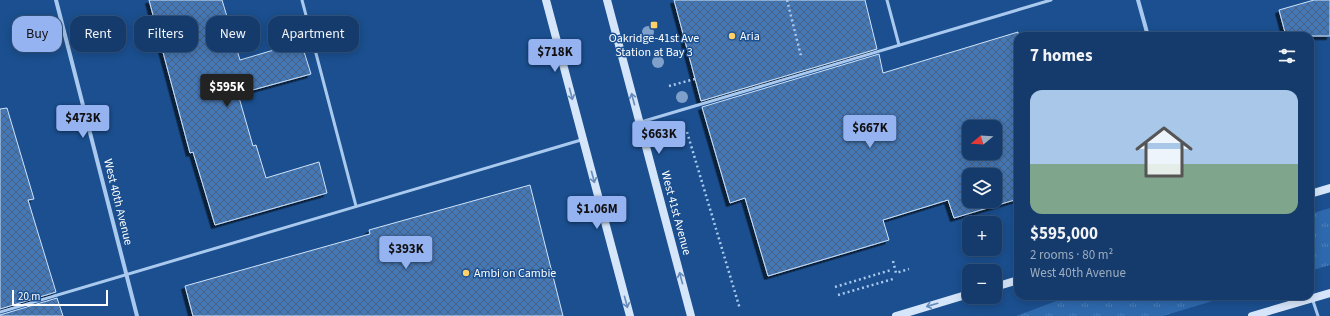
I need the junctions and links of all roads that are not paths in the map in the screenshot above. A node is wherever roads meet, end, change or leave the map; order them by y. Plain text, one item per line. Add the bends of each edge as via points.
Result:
1 (56, 0) edge
2 (302, 0) edge
3 (546, 0) edge
4 (607, 0) edge
5 (887, 0) edge
6 (1051, 0) edge
7 (1138, 0) edge
8 (1147, 32) edge
9 (899, 45) junction
10 (640, 123) junction
11 (583, 139) junction
12 (1330, 188) edge
13 (1314, 193) edge
14 (356, 206) junction
15 (126, 274) junction
16 (1014, 281) edge
17 (1002, 285) edge
18 (1330, 293) edge
19 (962, 296) edge
20 (1314, 297) edge
21 (1305, 300) edge
22 (1313, 300) edge
23 (0, 312) edge
24 (137, 316) edge
25 (630, 316) edge
26 (691, 316) edge
27 (896, 316) edge
28 (1252, 316) edge
29 (1318, 316) edge

1 - 15 street, West 40th Avenue
2 - 14 lane
3 -> 11 main road
10 -> 4 main road, West 41st Avenue
5 - 9 lane
6 - 9 lane
7 - 8 street
9 - 10 lane
26 -> 10 main road, West 41st Avenue
11 - 14 lane
11 -> 25 main road
12 - 13 main road
14 - 15 lane
15 - 23 lane
15 - 24 street, West 40th Avenue
16 - 17 main road
18 - 20 main road
19 -> 27 main road
21 - 28 main road
22 - 29 lane

